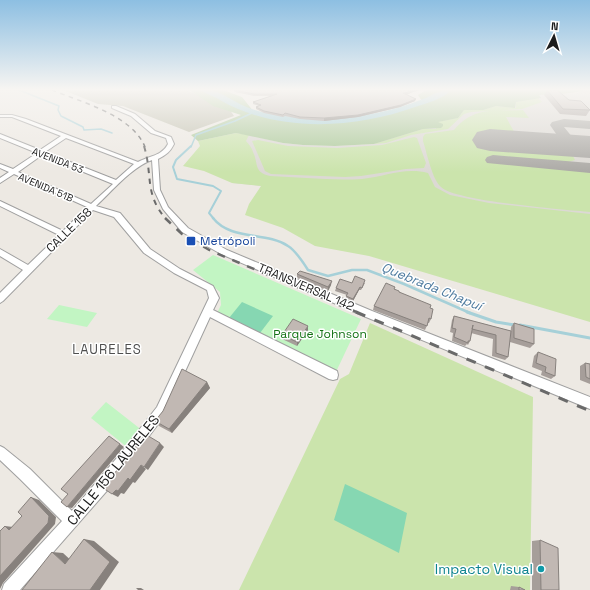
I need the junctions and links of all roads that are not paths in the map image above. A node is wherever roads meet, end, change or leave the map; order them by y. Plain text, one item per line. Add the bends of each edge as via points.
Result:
1 (16, 118) edge
2 (136, 118) edge
3 (66, 135) junction
4 (0, 136) edge
5 (40, 153) junction
6 (155, 158) junction
7 (139, 164) junction
8 (0, 166) edge
9 (12, 172) junction
10 (0, 180) edge
11 (117, 183) junction
12 (0, 202) edge
13 (92, 207) junction
14 (63, 234) junction
15 (0, 252) edge
16 (29, 270) junction
17 (213, 293) joint
18 (0, 299) edge
19 (209, 312) junction
20 (333, 375) dead end
21 (590, 403) edge
22 (0, 452) edge
23 (72, 521) junction
24 (10, 590) edge

1 - 3 street
2 - 6 street via 153,132 168,137 170,148
3 - 5 street
3 - 7 street
4 - 5 street, AVENIDA 53
5 - 9 street
5 - 11 street, AVENIDA 53
6 - 7 street
6 - 21 street, TRANSVERSAL 142 via 157,190 165,208 192,234 224,252 369,314
7 - 11 street, CALLE 158
8 - 9 street, AVENIDA 51B
9 - 10 street
9 - 13 street, AVENIDA 51B
11 - 13 street, CALLE 158
12 - 14 street
13 - 14 street, CALLE 158
13 - 17 street, AVENIDA 51B via 116,215 147,251 177,271 210,288
14 - 16 street, CALLE 158
15 - 16 street
16 - 18 street, CALLE 158
17 - 19 street, CALLE 156 LAURELES via 214,298
19 - 20 street
19 - 23 street, CALLE 156 LAURELES via 161,410
22 - 23 street
23 - 24 street, CALLE 156 LAURELES

